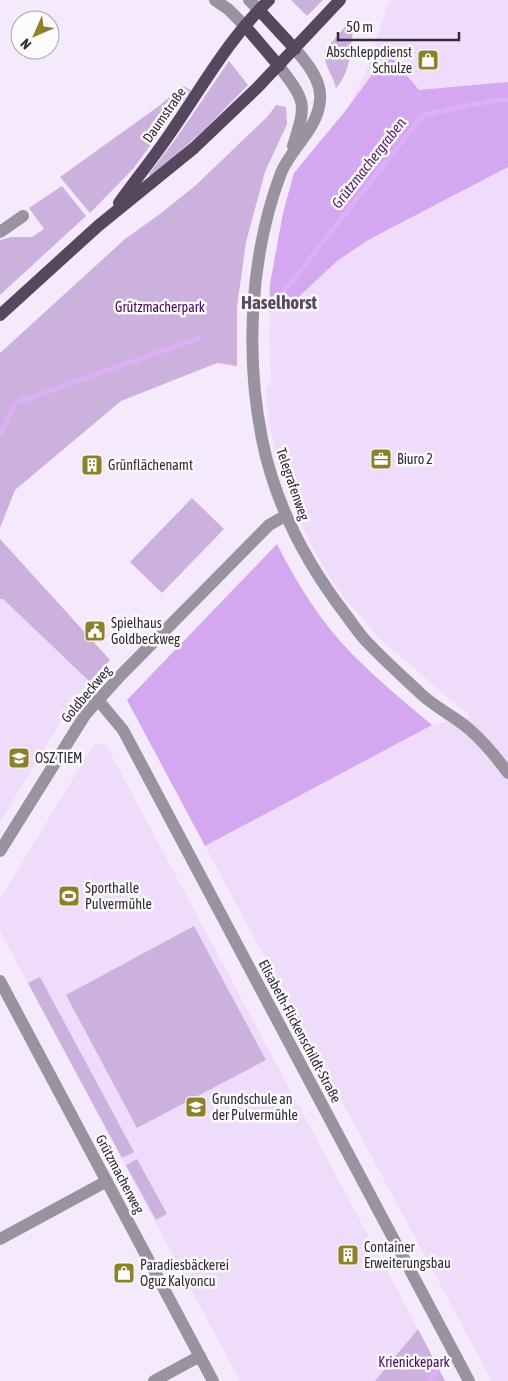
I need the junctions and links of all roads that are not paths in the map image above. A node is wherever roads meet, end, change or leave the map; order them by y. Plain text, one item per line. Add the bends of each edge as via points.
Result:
1 (215, 0) edge
2 (250, 0) edge
3 (269, 0) edge
4 (340, 0) edge
5 (259, 10) junction
6 (244, 26) junction
7 (295, 49) junction
8 (278, 66) junction
9 (290, 155) junction
10 (23, 216) dead end
11 (107, 219) junction
12 (0, 232) edge
13 (0, 315) edge
14 (285, 516) junction
15 (98, 700) junction
16 (508, 773) edge
17 (0, 851) edge
18 (0, 981) edge
19 (107, 1181) junction
20 (0, 1238) edge
21 (200, 1356) junction
22 (468, 1380) edge
23 (154, 1381) edge
24 (214, 1381) edge

1 - 6 street
2 - 5 street
3 - 5 main road, Daumstraße
4 - 7 main road, Daumstraße
5 - 6 main road, Daumstraße
5 - 7 main road
6 - 8 main road
6 - 11 main road, Daumstraße via 170,135
7 - 8 main road, Daumstraße
7 - 9 street, Telegrafenweg via 316,78 320,102 312,125
8 - 9 street, Telegrafenweg via 301,99 303,108
8 - 11 main road, Daumstraße via 194,148
9 - 14 street, Telegrafenweg via 275,190 260,252 252,344 262,441
10 - 12 street
11 - 13 main road, Daumstraße
14 - 15 street, Goldbeckweg via 269,525
14 - 16 street, Telegrafenweg via 313,569 366,640 424,696 469,730
15 - 17 street, Goldbeckweg via 77,726
15 - 22 street, Elisabeth-Flickenschildt-Straße via 123,730
18 - 19 street, Grützmacherweg
19 - 20 street
19 - 21 street, Grützmacherweg
21 - 23 street
21 - 24 street, Grützmacherweg

